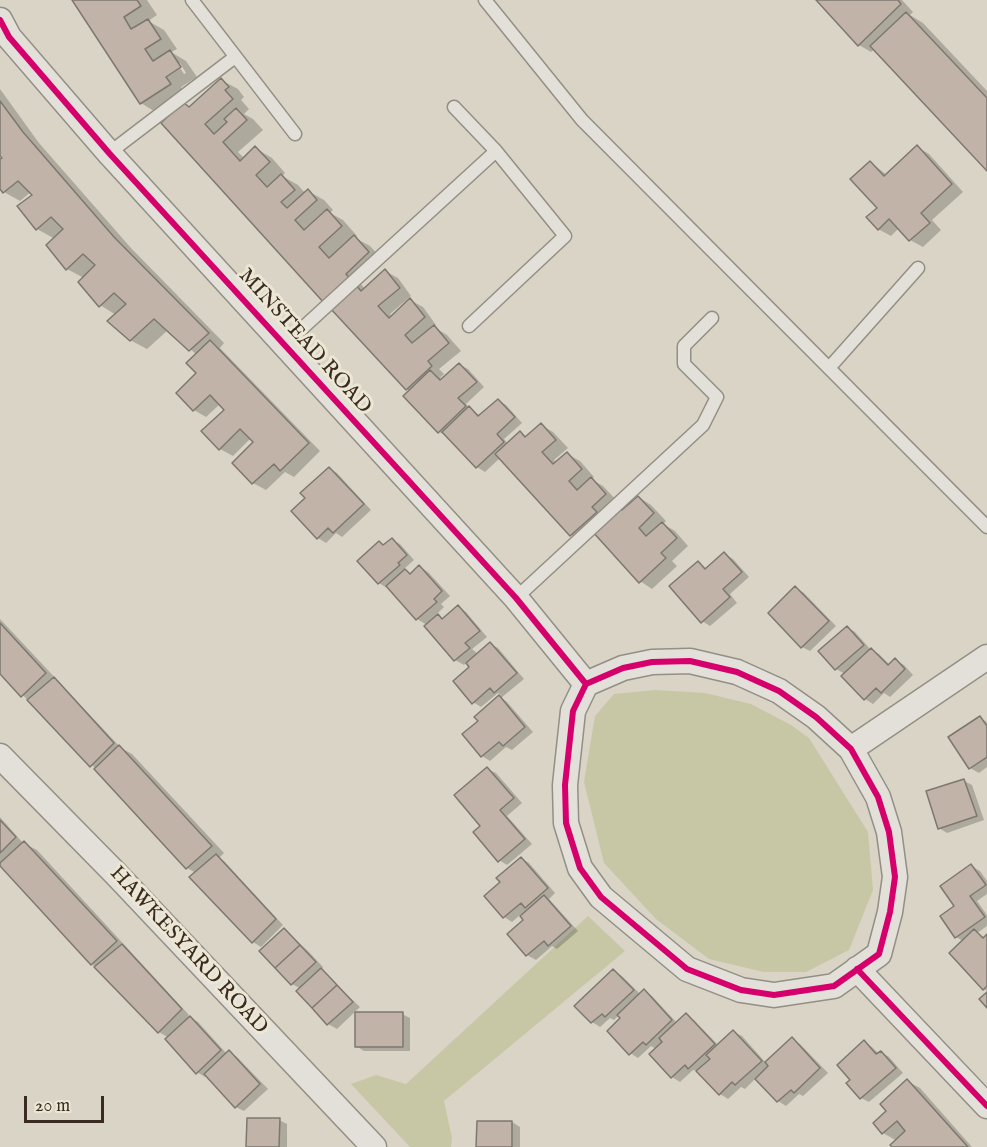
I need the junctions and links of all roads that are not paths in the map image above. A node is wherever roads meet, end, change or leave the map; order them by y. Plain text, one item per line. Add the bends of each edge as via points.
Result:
1 (192, 0) edge
2 (485, 0) edge
3 (0, 20) edge
4 (235, 57) junction
5 (454, 107) dead end
6 (295, 134) dead end
7 (496, 150) junction
8 (109, 153) junction
9 (918, 268) dead end
10 (712, 318) dead end
11 (469, 326) dead end
12 (284, 345) junction
13 (829, 368) junction
14 (987, 527) edge
15 (516, 598) junction
16 (987, 657) edge
17 (586, 684) junction
18 (851, 749) junction
19 (0, 756) edge
20 (857, 969) junction
21 (987, 1106) edge
22 (374, 1147) edge

1 - 4 lane
2 - 13 lane via 582,120
3 - 8 street, MINSTEAD ROAD via 9,37
4 - 6 lane
4 - 8 lane
5 - 7 lane
7 - 11 lane via 565,236
7 - 12 lane
8 - 12 street, MINSTEAD ROAD
9 - 13 lane
10 - 15 lane via 684,346 684,364 717,397 704,425
12 - 15 street, MINSTEAD ROAD
13 - 14 lane
15 - 17 street, MINSTEAD ROAD
16 - 18 street
17 - 18 street via 623,668 652,662 690,661 737,672 779,691
17 - 20 street via 573,711 565,785 566,822 580,868 601,897 687,969 741,990 774,995 802,992 834,986
18 - 20 street via 878,797 889,832 895,877 879,954
19 - 22 street, HAWKESYARD ROAD
20 - 21 street

